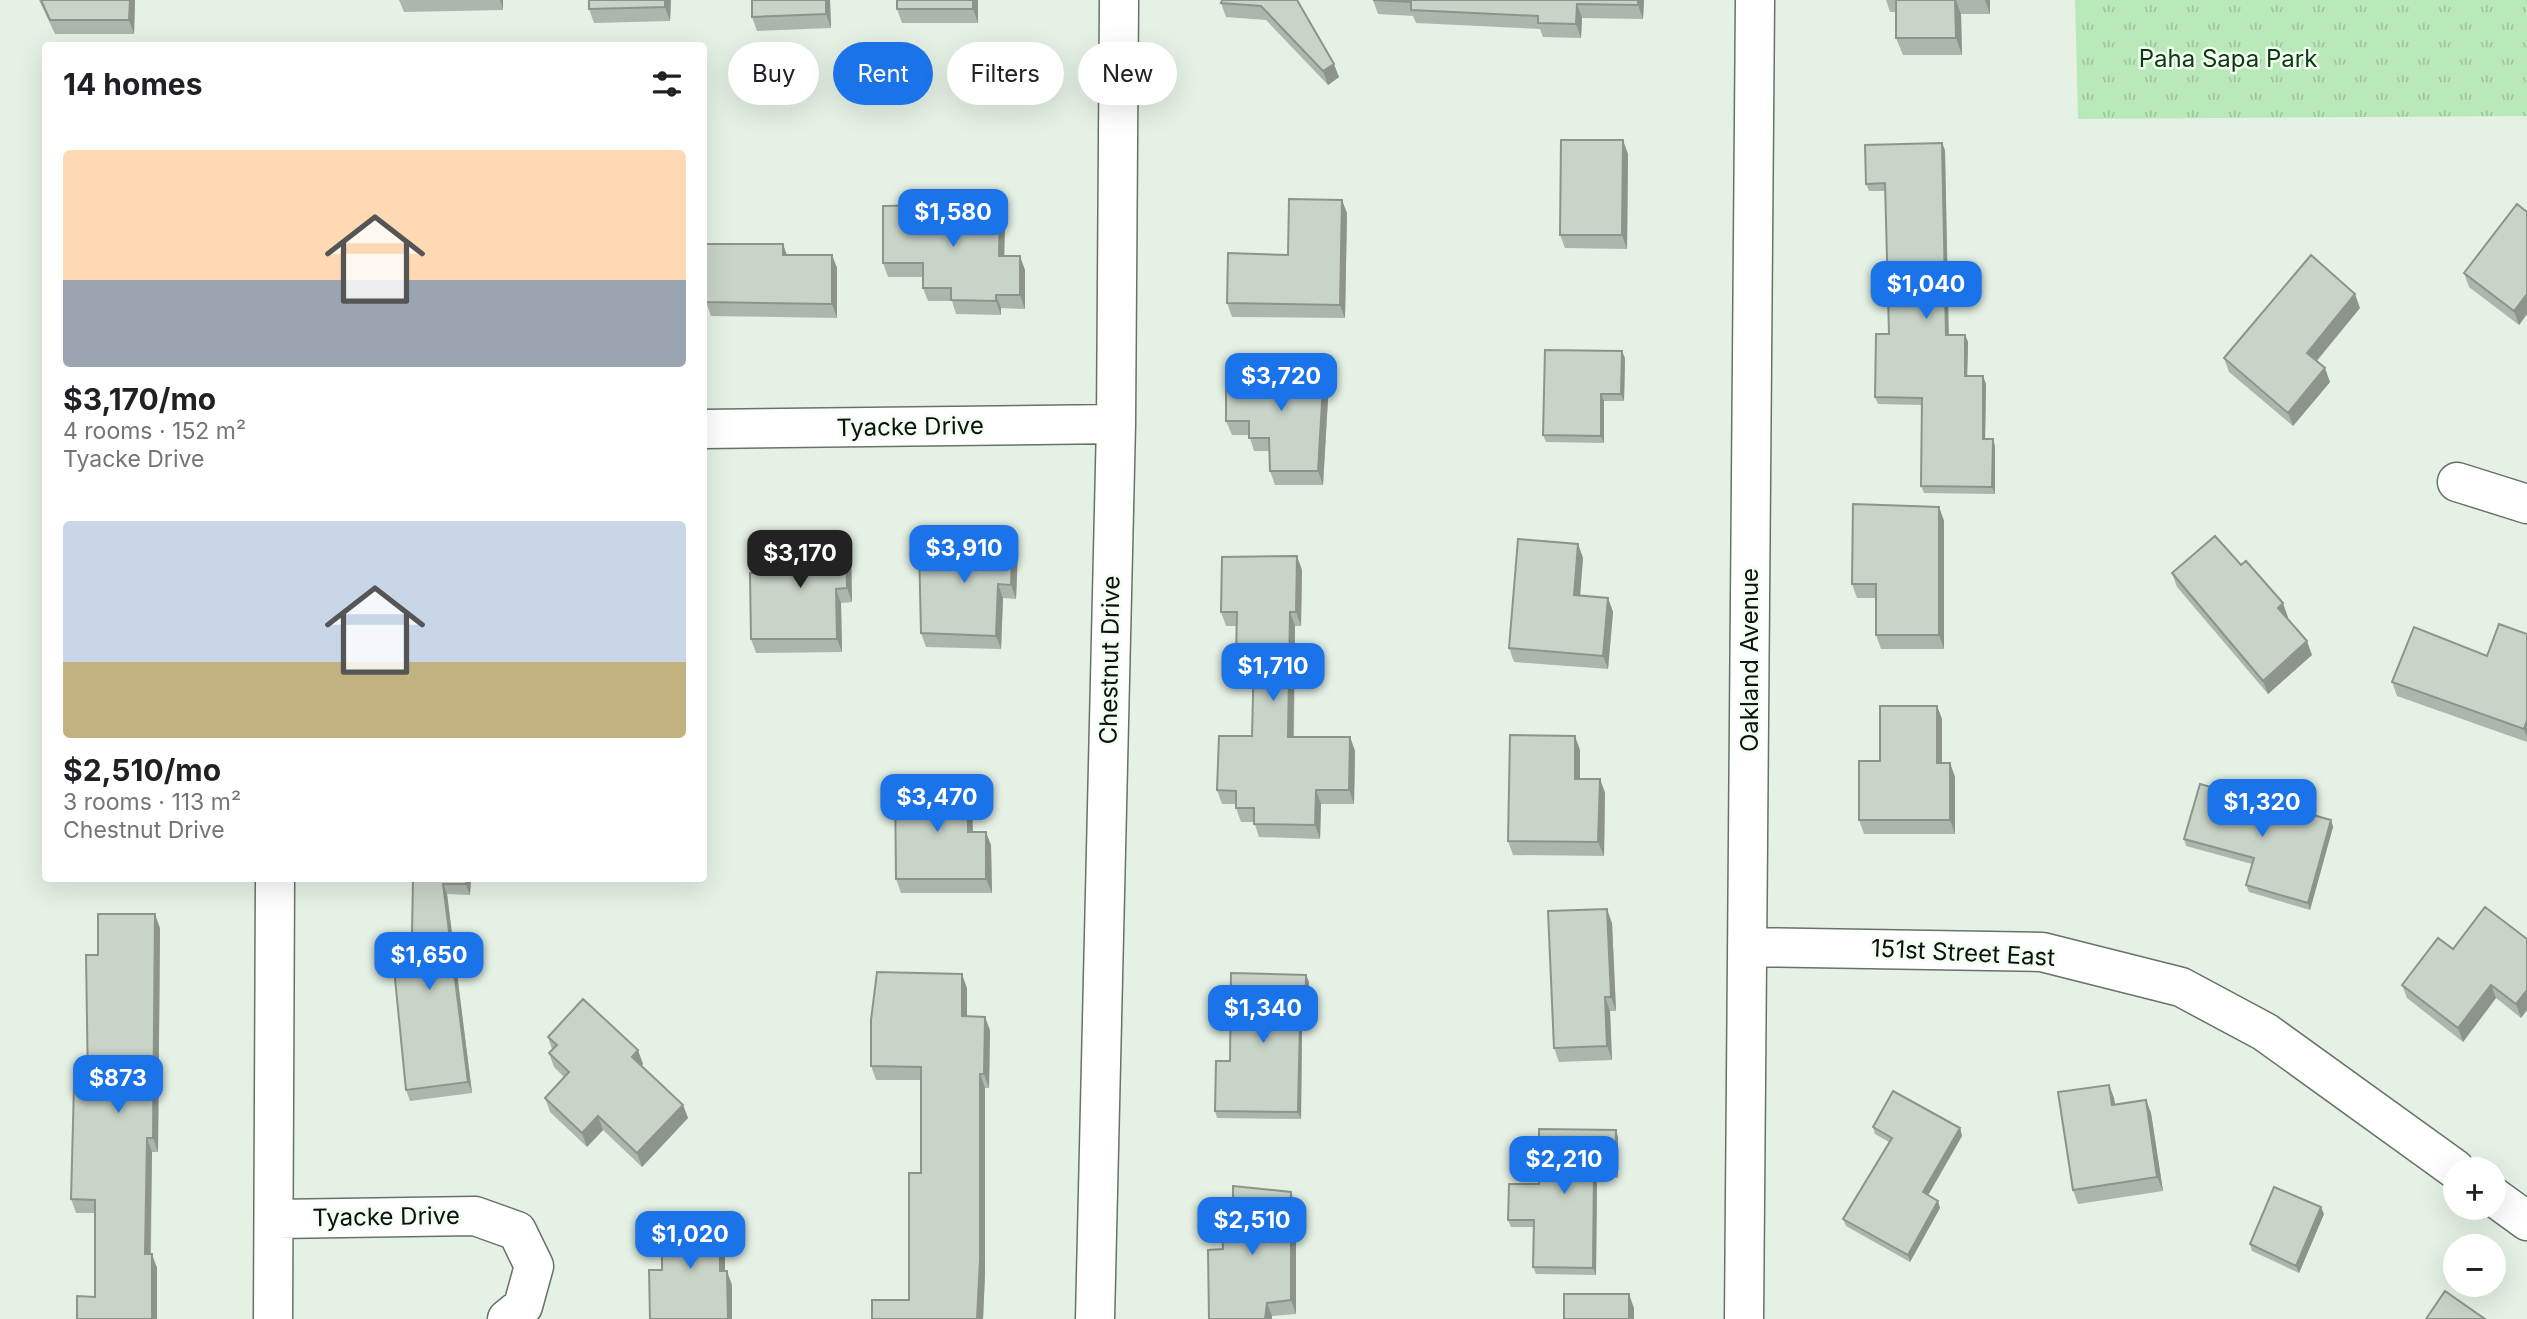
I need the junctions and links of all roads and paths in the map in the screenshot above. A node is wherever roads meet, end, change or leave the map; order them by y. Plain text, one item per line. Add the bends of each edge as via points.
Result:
1 (1119, 0) edge
2 (1755, 0) edge
3 (1116, 424) junction
4 (707, 429) edge
5 (2457, 482) dead end
6 (2527, 504) edge
7 (275, 882) edge
8 (1747, 947) junction
9 (2443, 1160) edge
10 (2506, 1206) edge
11 (276, 1219) junction
12 (2527, 1221) edge
13 (273, 1319) edge
14 (507, 1319) edge
15 (1096, 1319) edge
16 (1744, 1319) edge

1 - 3 street, Chestnut Drive
2 - 8 street, Oakland Avenue
3 - 4 street, Tyacke Drive
3 - 15 street, Chestnut Drive
5 - 6 street
7 - 11 street, Tyacke Drive
8 - 9 street, 151st Street East via 2042,952 2181,987 2265,1032
8 - 16 street, Oakland Avenue
10 - 12 street
11 - 13 street, Tyacke Drive
11 - 14 street, Tyacke Drive via 475,1216 517,1231 534,1266 523,1306

